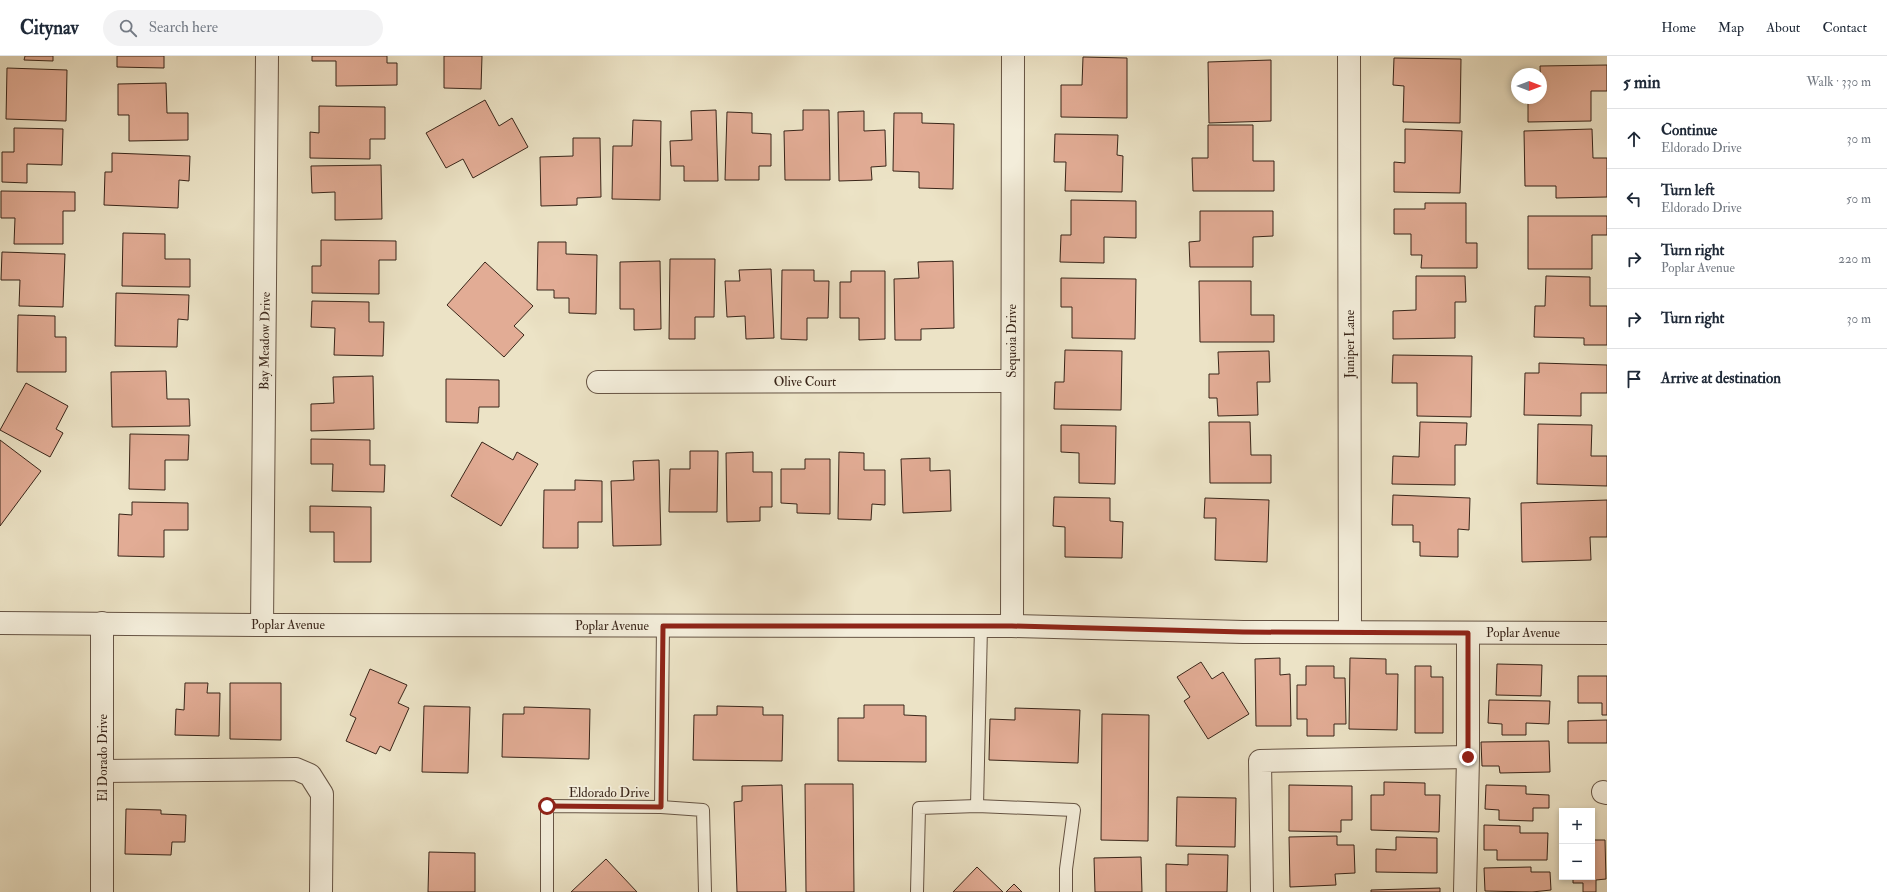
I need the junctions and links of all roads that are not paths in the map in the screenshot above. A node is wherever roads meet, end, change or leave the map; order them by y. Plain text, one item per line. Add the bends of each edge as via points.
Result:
1 (267, 56) edge
2 (1013, 56) edge
3 (1349, 56) edge
4 (1011, 381) junction
5 (598, 382) dead end
6 (0, 623) edge
7 (102, 623) junction
8 (262, 625) junction
9 (663, 626) junction
10 (980, 626) junction
11 (1012, 626) junction
12 (1350, 632) junction
13 (1468, 633) junction
14 (1607, 633) edge
15 (1468, 757) junction
16 (103, 771) junction
17 (977, 806) junction
18 (661, 807) junction
19 (102, 892) edge
20 (321, 892) edge
21 (547, 892) edge
22 (704, 892) edge
23 (917, 892) edge
24 (1066, 892) edge
25 (1262, 892) edge
26 (1464, 892) edge

1 - 8 street, Bay Meadow Drive
2 - 4 street, Sequoia Drive
3 - 12 street, Juniper Lane
4 - 5 street, Olive Court
4 - 11 street, Sequoia Drive
6 - 7 street, Poplar Avenue
7 - 8 street, Poplar Avenue
7 - 16 street, El Dorado Drive
8 - 9 street, Poplar Avenue
9 - 10 street, Poplar Avenue
9 - 18 lane, Eldorado Drive
10 - 11 street, Poplar Avenue
10 - 17 lane
11 - 12 street, Poplar Avenue
12 - 13 street, Poplar Avenue
13 - 14 street, Poplar Avenue
13 - 15 street
15 - 25 street via 1260,761
15 - 26 street
16 - 19 street, El Dorado Drive
16 - 20 street via 296,769 310,775 322,794
17 - 23 lane via 919,808
17 - 24 lane via 1074,810 1066,869
18 - 21 lane, Eldorado Drive via 547,806
18 - 22 lane, Eldorado Drive via 703,810

